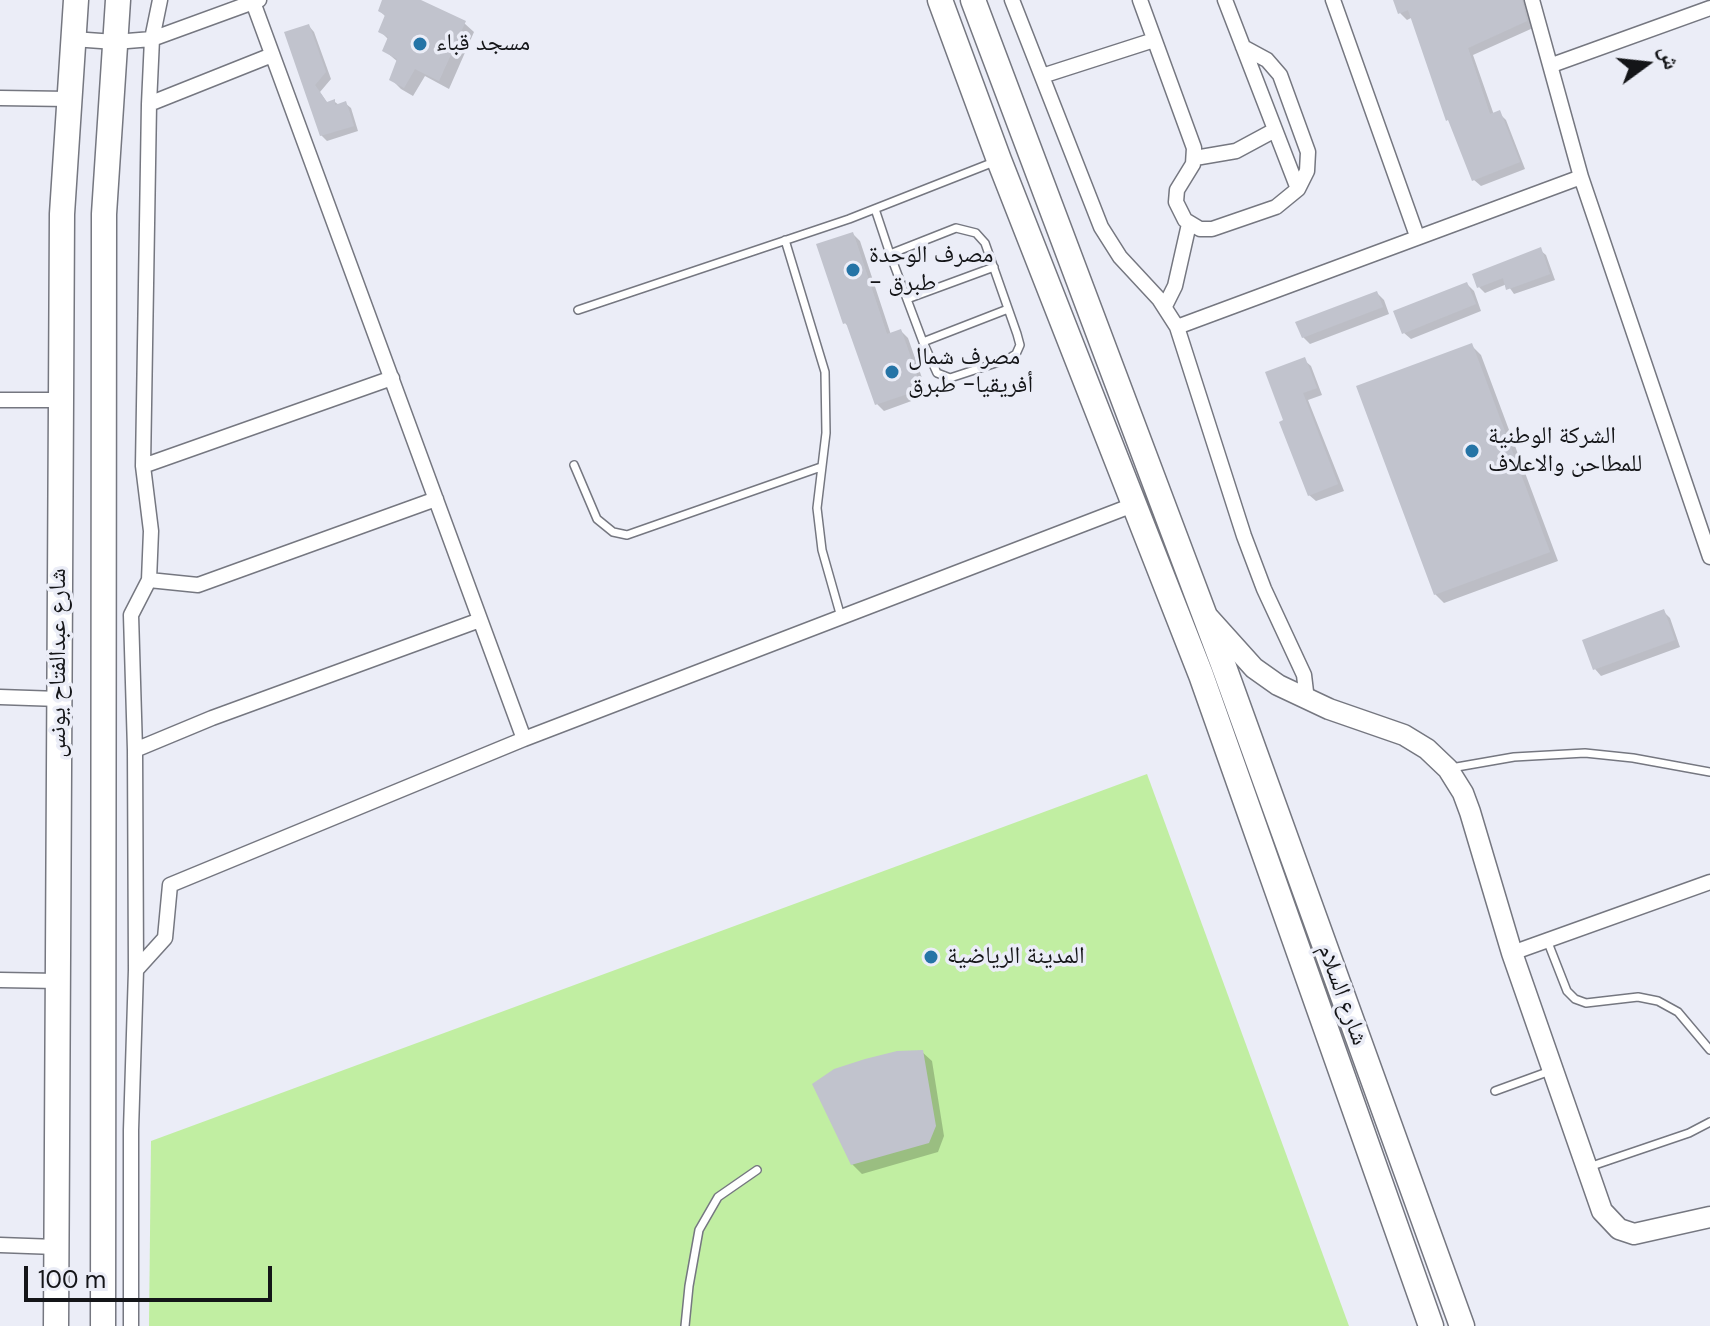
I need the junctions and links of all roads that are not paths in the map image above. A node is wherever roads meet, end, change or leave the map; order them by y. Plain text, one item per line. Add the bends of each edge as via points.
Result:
1 (76, 0) edge
2 (118, 0) edge
3 (160, 0) edge
4 (940, 0) edge
5 (973, 0) edge
6 (1012, 0) edge
7 (1140, 0) edge
8 (1333, 0) edge
9 (1532, 0) edge
10 (256, 1) edge
11 (1230, 1) edge
12 (1710, 8) edge
13 (73, 39) junction
14 (152, 39) junction
15 (1154, 40) junction
16 (115, 42) junction
17 (1243, 47) junction
18 (272, 55) junction
19 (1552, 65) junction
20 (1042, 76) junction
21 (0, 98) edge
22 (69, 99) junction
23 (149, 104) junction
24 (1275, 130) junction
25 (1195, 158) junction
26 (999, 160) junction
27 (1581, 177) junction
28 (1298, 189) junction
29 (875, 209) junction
30 (1189, 224) junction
31 (1417, 236) junction
32 (785, 240) junction
33 (890, 254) junction
34 (994, 267) junction
35 (907, 299) junction
36 (1165, 306) junction
37 (1008, 309) junction
38 (578, 310) dead end
39 (1177, 327) junction
40 (923, 342) junction
41 (392, 378) junction
42 (0, 400) edge
43 (61, 400) junction
44 (574, 465) dead end
45 (143, 466) junction
46 (821, 467) junction
47 (436, 499) junction
48 (1133, 505) junction
49 (1710, 557) edge
50 (149, 580) junction
51 (1203, 612) junction
52 (841, 617) junction
53 (480, 620) junction
54 (1212, 669) junction
55 (0, 697) edge
56 (59, 699) junction
57 (1307, 700) junction
58 (524, 739) junction
59 (135, 750) junction
60 (1448, 769) junction
61 (1710, 772) edge
62 (1710, 882) edge
63 (1547, 940) junction
64 (1512, 953) junction
65 (136, 970) junction
66 (0, 980) edge
67 (58, 981) junction
68 (1710, 1050) edge
69 (1552, 1070) junction
70 (1495, 1091) dead end
71 (1710, 1122) edge
72 (1587, 1168) junction
73 (757, 1170) dead end
74 (1710, 1217) edge
75 (0, 1245) edge
76 (56, 1247) junction
77 (56, 1326) edge
78 (103, 1326) edge
79 (131, 1326) edge
80 (685, 1326) edge
81 (1431, 1326) edge
82 (1462, 1326) edge

1 - 13 highway, شارع عبدالفتاح يونس
2 - 16 highway, شارع عبدالفتاح يونس
3 - 14 street
4 - 26 highway
5 - 51 highway
6 - 20 street
7 - 15 street
8 - 31 street
9 - 19 street
10 - 14 street
10 - 18 street
11 - 17 street
12 - 19 street
13 - 16 street
13 - 22 highway, شارع عبدالفتاح يونس
14 - 16 street
14 - 23 street
15 - 20 street
15 - 25 street
16 - 78 highway, شارع عبدالفتاح يونس via 104,214
17 - 24 street
17 - 28 street via 1267,60 1284,84 1308,152
18 - 23 street
18 - 41 street
19 - 27 street
20 - 36 street via 1101,227 1120,257
21 - 22 street
22 - 43 highway, شارع عبدالفتاح يونس
23 - 45 street
24 - 25 street via 1236,151
24 - 28 street
25 - 30 street via 1176,196
26 - 29 lane
26 - 48 highway
27 - 31 street
27 - 49 street
28 - 30 street via 1276,207 1212,229
29 - 32 lane
29 - 33 lane
30 - 36 street
31 - 39 street
32 - 38 lane
32 - 46 lane via 825,372 828,412
33 - 34 lane via 964,228 981,237
33 - 35 lane
34 - 35 lane
34 - 37 lane
35 - 40 lane
36 - 39 street
37 - 40 lane
37 - 40 lane via 1020,345 1008,359 946,378 935,371
39 - 57 street via 1244,536 1304,675
41 - 45 street
41 - 47 street
42 - 43 street
43 - 56 highway, شارع عبدالفتاح يونس
44 - 46 lane via 601,524 627,535
45 - 50 street via 151,531
46 - 52 lane via 820,539
47 - 50 street via 198,585
47 - 53 street
48 - 52 street
48 - 54 highway
50 - 59 street via 131,615
51 - 54 highway
51 - 57 main road via 1254,668
52 - 58 street
53 - 58 street
53 - 59 street
54 - 81 highway, شارع السلام
54 - 82 highway, شارع السلام
55 - 56 street
56 - 67 highway, شارع عبدالفتاح يونس
57 - 60 main road via 1404,735
58 - 65 street via 170,885 165,938
59 - 65 street
60 - 61 lane via 1573,753
60 - 64 main road via 1470,812
62 - 63 street
63 - 64 street
63 - 68 lane via 1575,999 1658,1001 1678,1012
64 - 69 main road
65 - 79 street
66 - 67 street
67 - 76 highway, شارع عبدالفتاح يونس
69 - 70 lane
69 - 72 main road
71 - 72 lane
72 - 74 main road via 1602,1211 1626,1232 1642,1234
73 - 80 lane via 718,1197 699,1230
75 - 76 street
76 - 77 highway, شارع عبدالفتاح يونس

